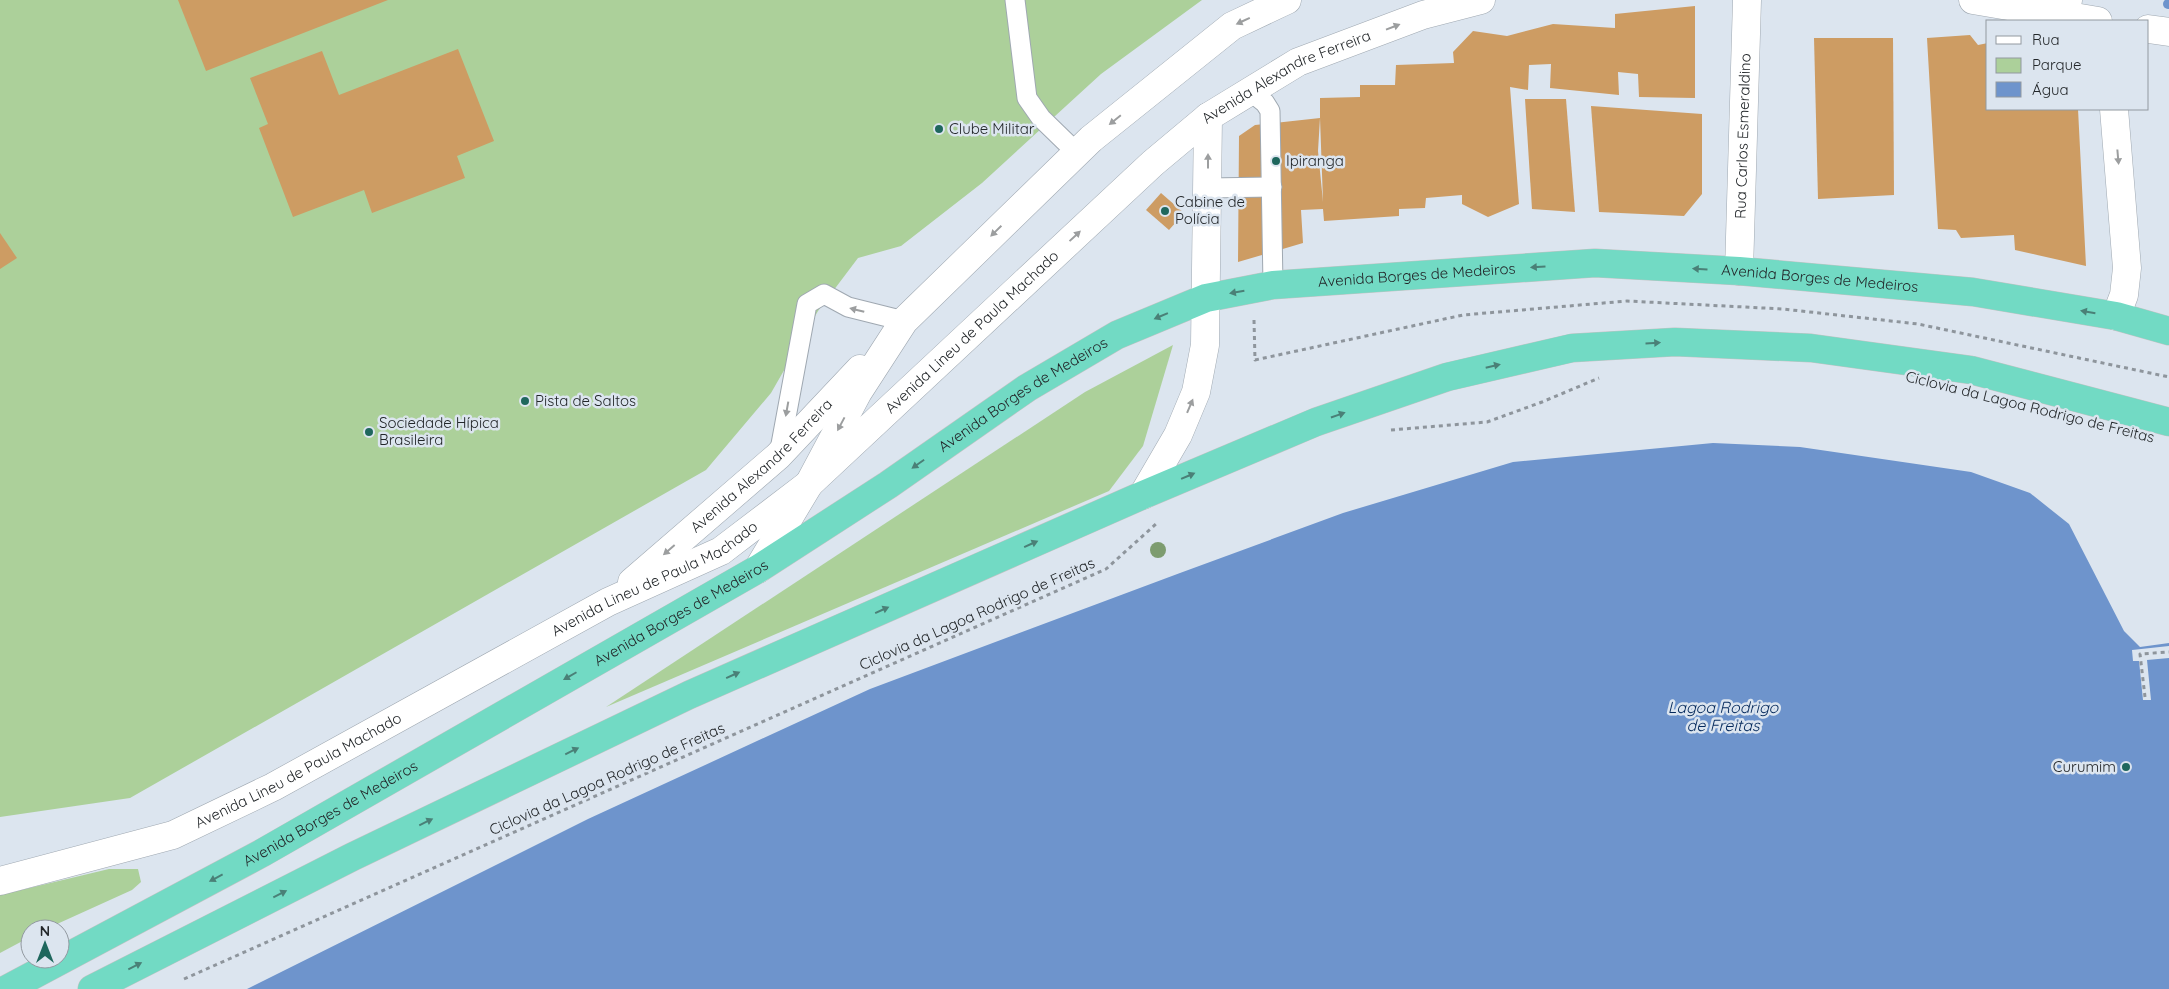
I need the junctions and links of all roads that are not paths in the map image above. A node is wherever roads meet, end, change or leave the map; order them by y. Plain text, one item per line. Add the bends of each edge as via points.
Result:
1 (1015, 0) edge
2 (1287, 0) edge
3 (1481, 0) edge
4 (1747, 0) edge
5 (1973, 0) edge
6 (2058, 6) edge
7 (1418, 8) edge
8 (2095, 20) edge
9 (2149, 29) edge
10 (2169, 32) edge
11 (1250, 91) junction
12 (2114, 110) edge
13 (1208, 117) junction
14 (1077, 153) junction
15 (1272, 187) junction
16 (1208, 188) junction
17 (1739, 271) junction
18 (1273, 285) junction
19 (1206, 298) junction
20 (2116, 316) junction
21 (904, 321) junction
22 (2169, 331) edge
23 (2169, 422) edge
24 (778, 456) junction
25 (809, 484) junction
26 (1143, 495) junction
27 (758, 569) junction
28 (608, 602) junction
29 (0, 881) edge
30 (7, 989) edge
31 (92, 989) edge

1 - 14 lane via 1027,98 1041,118
2 -> 14 street, Avenida Alexandre Ferreira via 1232,26
3 - 7 street, Avenida Alexandre Ferreira
4 - 17 street, Rua Carlos Esmeraldino
5 - 6 street
6 - 8 street
11 -> 7 street, Avenida Alexandre Ferreira via 1298,62
9 - 10 street
11 - 13 street, Avenida Alexandre Ferreira
11 - 15 lane via 1270,111
12 -> 20 street via 2127,268 2124,295
16 -> 13 street, Avenida Alexandre Ferreira
25 -> 13 street, Avenida Lineu de Paula Machado via 1153,164
14 -> 21 street, Avenida Alexandre Ferreira
15 - 16 lane
15 - 18 lane
16 - 19 street, Avenida Alexandre Ferreira
17 -> 18 highway, Avenida Borges de Medeiros via 1595,263
20 -> 17 highway, Avenida Borges de Medeiros via 1973,292
18 -> 19 highway, Avenida Borges de Medeiros
26 -> 19 street, Avenida Alexandre Ferreira via 1178,435 1196,392 1205,345
19 -> 27 highway, Avenida Borges de Medeiros via 1117,335 1027,388 888,485
20 - 22 highway, Avenida Borges de Medeiros
21 - 24 street, Avenida Alexandre Ferreira
21 -> 24 lane via 848,307 824,294 807,304
21 -> 25 street, Avenida Alexandre Ferreira via 858,392
26 -> 23 highway via 1316,422 1438,380 1572,348 1675,342 1811,348 1971,370
24 -> 28 street, Avenida Alexandre Ferreira
25 - 27 street, Avenida Alexandre Ferreira
25 - 28 street, Avenida Lineu de Paula Machado via 721,551
31 -> 26 highway via 352,857 689,695
27 -> 30 highway, Avenida Borges de Medeiros via 262,853
28 - 29 street, Avenida Lineu de Paula Machado via 273,787 173,835

